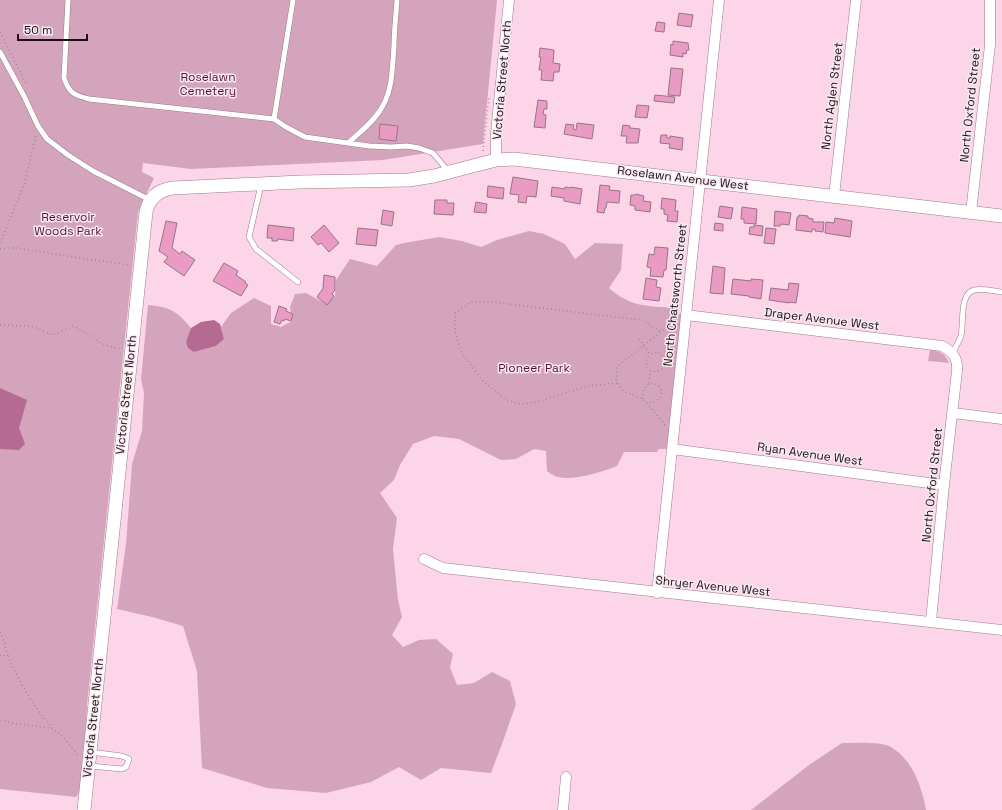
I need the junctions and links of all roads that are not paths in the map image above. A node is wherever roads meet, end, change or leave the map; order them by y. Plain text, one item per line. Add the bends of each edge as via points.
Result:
1 (68, 0) edge
2 (293, 0) edge
3 (397, 0) edge
4 (509, 0) edge
5 (719, 0) edge
6 (856, 0) edge
7 (990, 0) edge
8 (0, 52) edge
9 (274, 118) junction
10 (348, 143) junction
11 (496, 160) junction
12 (449, 172) junction
13 (700, 180) junction
14 (262, 184) junction
15 (834, 196) junction
16 (150, 200) junction
17 (971, 212) junction
18 (1002, 216) edge
19 (298, 282) dead end
20 (1002, 292) edge
21 (686, 317) junction
22 (953, 353) junction
23 (953, 413) junction
24 (1002, 419) edge
25 (672, 449) junction
26 (944, 485) junction
27 (424, 559) dead end
28 (657, 593) junction
29 (931, 621) junction
30 (1002, 630) edge
31 (84, 754) junction
32 (89, 766) junction
33 (566, 777) dead end
34 (84, 810) edge
35 (563, 810) edge

1 - 9 lane via 64,78 67,88 75,95 89,99
2 - 9 lane
3 - 10 lane via 393,73 388,95 380,112
4 - 11 street, Victoria Street North via 496,133
5 - 13 street, North Chatsworth Street
6 - 15 street, North Aglen Street
7 - 17 street, North Oxford Street via 990,44
8 - 16 lane via 47,139 93,171
9 - 10 lane via 286,128 305,137
10 - 12 lane via 419,148 433,153
11 - 12 street, Roselawn Avenue West
11 - 13 street, Roselawn Avenue West via 535,160
12 - 14 street, Roselawn Avenue West via 410,180
13 - 15 street, Roselawn Avenue West
13 - 21 street, North Chatsworth Street
14 - 16 street via 166,189
14 - 19 lane via 249,238 256,249
15 - 17 street, Roselawn Avenue West
16 - 31 street, Victoria Street North via 146,212 139,268
17 - 18 street, Roselawn Avenue West
20 - 22 lane via 975,290 966,295 961,335
21 - 22 street, Draper Avenue West via 942,346
21 - 25 street, North Chatsworth Street
22 - 23 street, North Oxford Street via 958,363
23 - 24 street
23 - 26 street, North Oxford Street
25 - 26 street, Ryan Avenue West
25 - 28 street, North Chatsworth Street
26 - 29 street, North Oxford Street
27 - 28 street, Shryer Avenue West via 443,568
28 - 29 street, Shryer Avenue West
29 - 30 street, Shryer Avenue West
31 - 32 street, Victoria Street North
31 - 32 lane via 122,756 129,759 126,767 122,769
32 - 34 street, Victoria Street North
33 - 35 street

